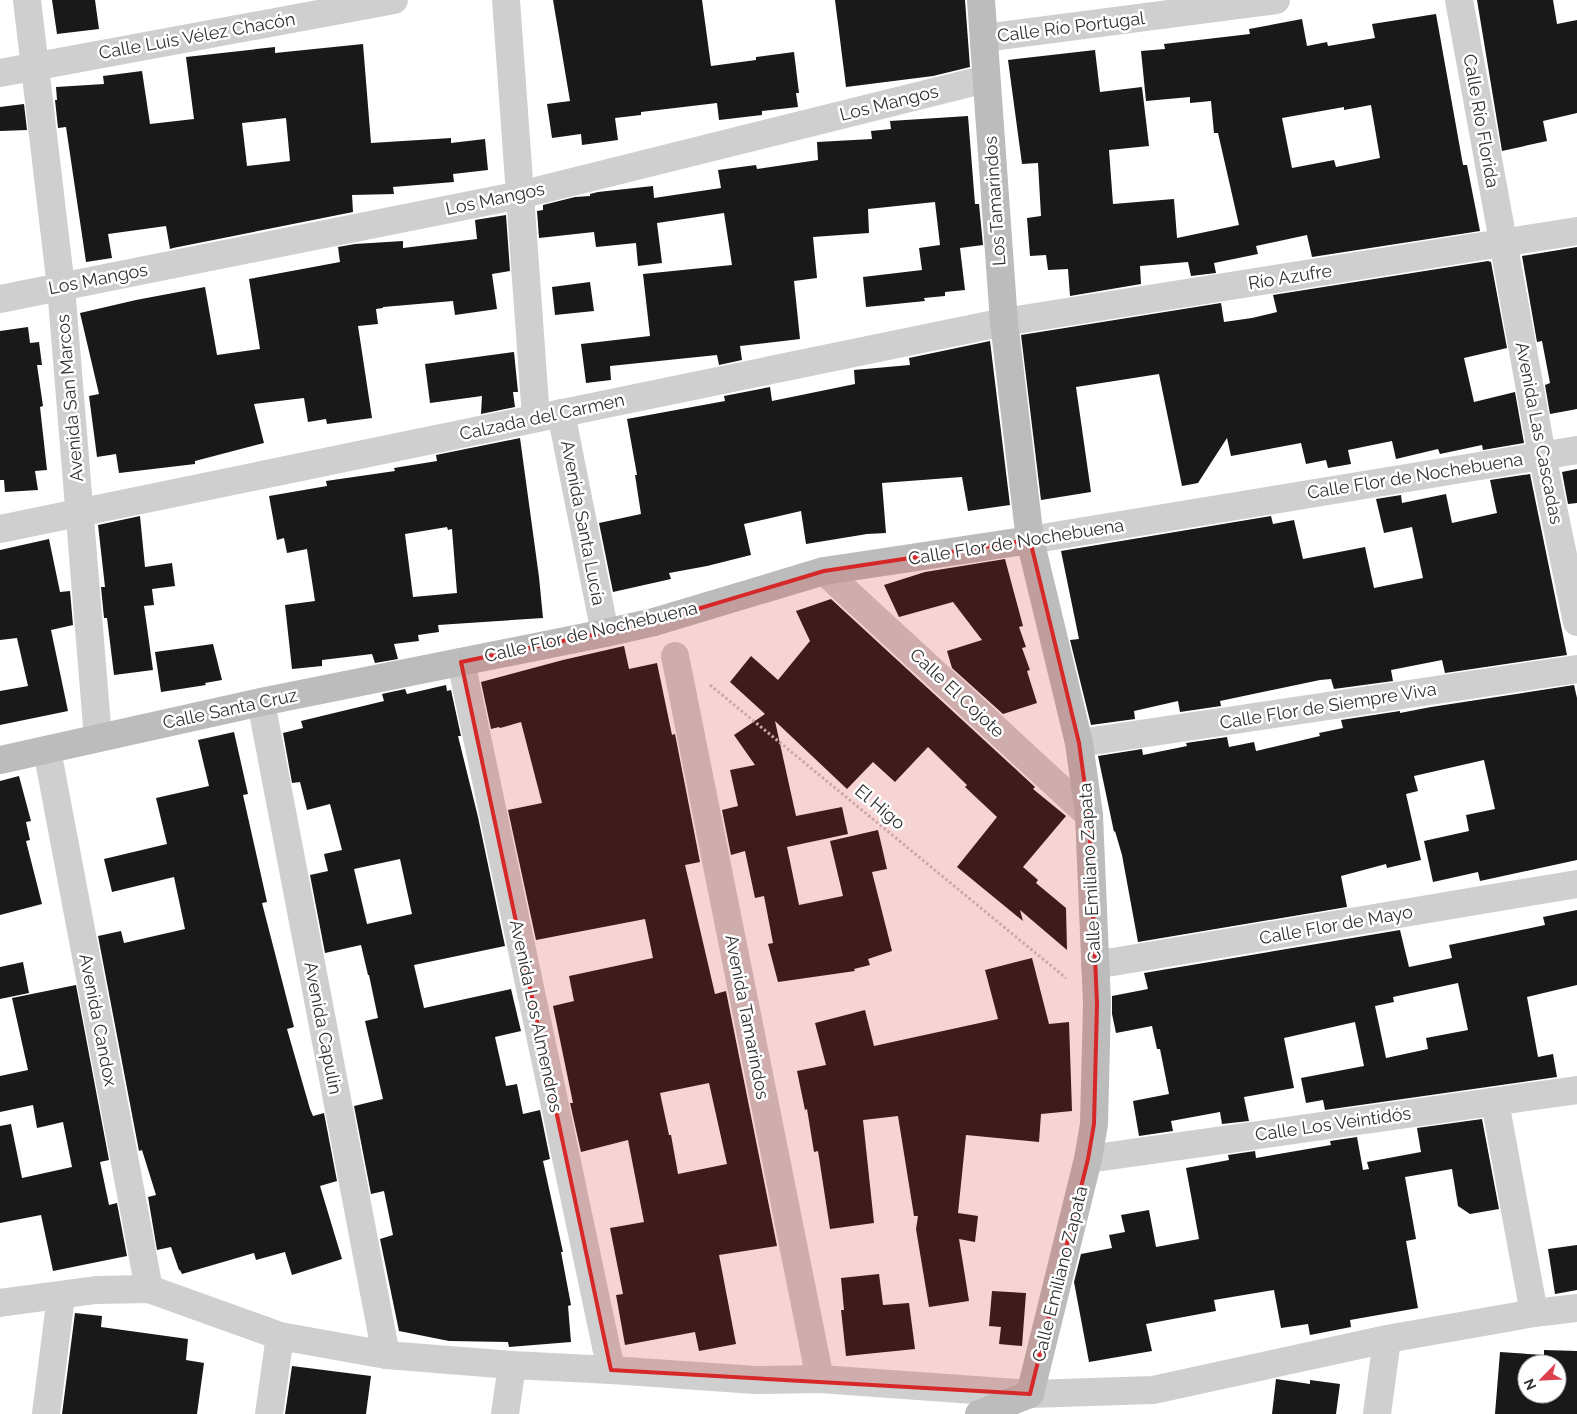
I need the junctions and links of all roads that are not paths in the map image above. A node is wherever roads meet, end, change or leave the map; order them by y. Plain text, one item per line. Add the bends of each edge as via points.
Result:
1 (27, 0) edge
2 (394, 0) edge
3 (506, 0) edge
4 (981, 0) edge
5 (1276, 0) edge
6 (1459, 0) edge
7 (984, 38) junction
8 (35, 66) junction
9 (0, 73) edge
10 (986, 79) junction
11 (520, 195) junction
12 (1577, 231) edge
13 (1504, 243) junction
14 (61, 287) junction
15 (0, 299) edge
16 (1004, 322) junction
17 (549, 416) junction
18 (1577, 450) edge
19 (1542, 455) junction
20 (80, 511) junction
21 (0, 529) edge
22 (1030, 540) junction
23 (824, 571) junction
24 (1577, 622) edge
25 (606, 633) junction
26 (675, 656) road end
27 (461, 662) junction
28 (1577, 669) edge
29 (261, 702) junction
30 (98, 738) junction
31 (1079, 743) junction
32 (47, 750) junction
33 (0, 760) edge
34 (1090, 815) junction
35 (1577, 884) edge
36 (1095, 965) junction
37 (1577, 1090) edge
38 (1495, 1102) junction
39 (1088, 1159) junction
40 (149, 1289) junction
41 (61, 1296) junction
42 (0, 1303) edge
43 (1577, 1308) edge
44 (1534, 1313) junction
45 (280, 1336) junction
46 (1387, 1339) junction
47 (386, 1355) junction
48 (512, 1365) junction
49 (611, 1370) junction
50 (820, 1379) junction
51 (1030, 1394) junction
52 (1151, 1402) edge
53 (46, 1414) edge
54 (269, 1414) edge
55 (505, 1414) edge
56 (979, 1414) edge
57 (1377, 1414) edge

1 - 8 street, Avenida San Marcos
2 - 8 street, Calle Luis Vélez Chacón
3 - 11 street, Avenida Santa Lucía
4 - 7 street, Los Tamarindos
5 - 7 street, Calle Río Portugal
6 - 13 street, Calle Río Florida
7 - 10 street, Los Tamarindos
8 - 9 street, Calle Luis Vélez Chacón
8 - 14 street, Avenida San Marcos
10 - 11 street, Los Mangos
10 - 16 street, Los Tamarindos
11 - 14 street, Los Mangos
11 - 17 street, Avenida Santa Lucía
12 - 13 street, Río Azufre
13 - 16 street, Río Azufre
13 - 19 street, Avenida Las Cascadas
14 - 15 street, Los Mangos
14 - 20 street, Avenida San Marcos
16 - 17 street, Calzada del Carmen
16 - 22 street, Calle Emiliano Zapata
17 - 20 street, Calzada del Carmen
17 - 25 street, Avenida Santa Lucía
18 - 19 street, Calle Flor de Nochebuena
19 - 22 street, Calle Flor de Nochebuena
19 - 24 street, Avenida Las Cascadas
20 - 21 street, Calzada del Carmen
20 - 30 street, Avenida San Marcos
22 - 23 street, Calle Flor de Nochebuena
22 - 31 street, Calle Emiliano Zapata
23 - 25 street, Calle Flor de Nochebuena via 654,622
23 - 34 street, Calle El Cojote
25 - 27 street, Calle Flor de Nochebuena
26 - 50 street, Avenida Tamarindos
27 - 29 street, Calle Santa Cruz
27 - 49 street, Avenida Los Almendros
28 - 31 street, Calle Flor de Siempre Viva
29 - 30 street, Calle Santa Cruz
29 - 47 street, Avenida Capulin
30 - 32 street, Calle Santa Cruz
31 - 34 street, Calle Emiliano Zapata
32 - 33 street, Calle Santa Cruz
32 - 40 street, Avenida Candox
34 - 36 street, Calle Emiliano Zapata
35 - 36 street, Calle Flor de Mayo
36 - 39 street, Calle Emiliano Zapata via 1098,1004 1094,1124
37 - 38 street, Calle Los Veintidós
38 - 39 street, Calle Los Veintidós
38 - 44 street
39 - 51 street, Calle Emiliano Zapata
40 - 41 street via 96,1290
40 - 45 street
41 - 42 street
41 - 53 street
43 - 44 street
44 - 46 street
45 - 47 street
45 - 54 street
46 - 52 street
46 - 57 street
47 - 48 street
48 - 49 street
48 - 55 street
49 - 50 street via 755,1380
50 - 51 street
51 - 52 street
51 - 56 street

